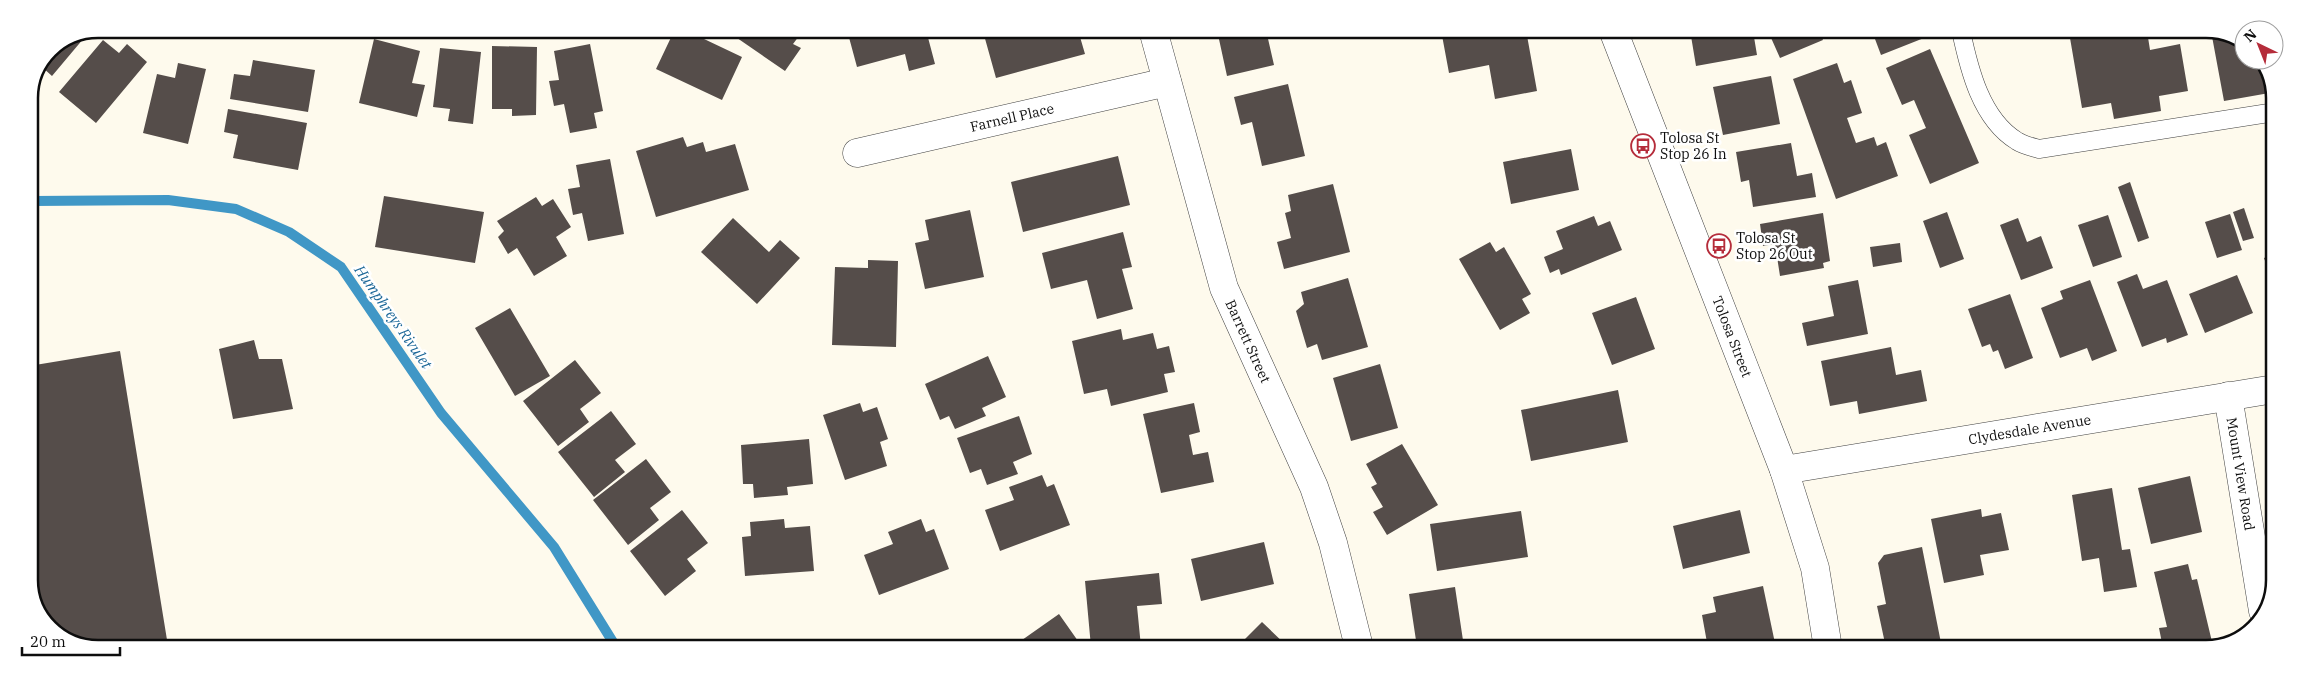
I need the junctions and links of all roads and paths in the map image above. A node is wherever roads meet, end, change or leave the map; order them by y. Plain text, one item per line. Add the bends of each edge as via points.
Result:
1 (1155, 38) edge
2 (1616, 38) edge
3 (1962, 38) edge
4 (1167, 82) junction
5 (2266, 113) edge
6 (857, 153) dead end
7 (2266, 389) edge
8 (2228, 396) junction
9 (1784, 470) junction
10 (2261, 602) edge
11 (1357, 640) edge
12 (1827, 640) edge

1 - 4 street, Barrett Street
2 - 9 street, Tolosa Street
3 - 5 lane via 1973,80 1986,106 2000,126 2017,141 2039,149
4 - 6 street, Farnell Place
4 - 11 street, Barrett Street via 1224,288 1314,487 1333,543
7 - 8 street, Clydesdale Avenue
8 - 9 street, Clydesdale Avenue
8 - 10 street, Mount View Road
9 - 12 street, Tolosa Street via 1815,568

